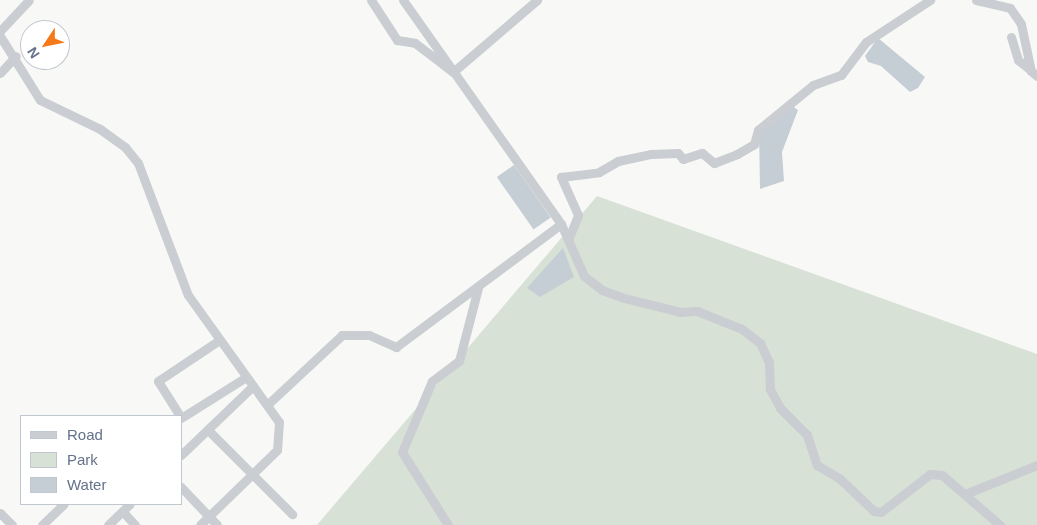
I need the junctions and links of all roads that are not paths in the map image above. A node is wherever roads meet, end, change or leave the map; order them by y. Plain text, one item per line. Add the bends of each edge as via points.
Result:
1 (29, 0) edge
2 (371, 0) edge
3 (403, 0) edge
4 (537, 0) edge
5 (930, 0) edge
6 (976, 0) edge
7 (0, 31) edge
8 (0, 36) edge
9 (1011, 37) dead end
10 (16, 56) junction
11 (453, 72) junction
12 (0, 73) edge
13 (1034, 73) edge
14 (561, 224) junction
15 (568, 240) junction
16 (478, 288) junction
17 (218, 341) junction
18 (246, 377) junction
19 (253, 386) junction
20 (268, 404) junction
21 (179, 415) edge
22 (182, 417) edge
23 (211, 433) dead end
24 (182, 454) edge
25 (1037, 465) edge
26 (252, 475) junction
27 (182, 488) edge
28 (965, 494) junction
29 (63, 505) edge
30 (129, 505) edge
31 (0, 513) edge
32 (124, 513) dead end
33 (292, 514) dead end
34 (209, 516) junction
35 (12, 525) edge
36 (42, 525) edge
37 (108, 525) edge
38 (135, 525) edge
39 (200, 525) edge
40 (217, 525) edge
41 (448, 525) edge
42 (1000, 525) edge

1 - 7 street
2 - 11 street via 397,40 415,43
3 - 11 street
4 - 11 street
5 - 15 street via 866,42 841,75 813,85 758,130 754,144 737,154 714,163 702,153 684,159 678,153 651,154 618,161 599,172 561,177 578,214
6 - 13 street via 1010,8 1016,23 1021,24
8 - 10 street
9 - 13 street via 1018,60
10 - 12 street
10 - 17 street via 40,100 100,129 125,147 138,164 188,295
11 - 14 street
14 - 15 street
14 - 16 street
15 - 28 street via 581,271 602,290 681,312 697,310 742,329 760,343 769,362 770,390 780,408 807,435 817,465 839,478 874,511 881,512 930,474 942,475
16 - 20 street via 396,348 369,335 342,335
16 - 41 street via 459,361 432,381 402,452
17 - 18 street
17 - 21 street via 158,381
18 - 19 street
18 - 22 street
19 - 20 street
19 - 24 street
20 - 26 street via 281,435 277,450
23 - 26 street
25 - 28 street
26 - 33 street
26 - 34 street
27 - 34 street
28 - 42 street
29 - 36 street
30 - 37 street
31 - 35 street
32 - 38 street
34 - 39 street
34 - 40 street

